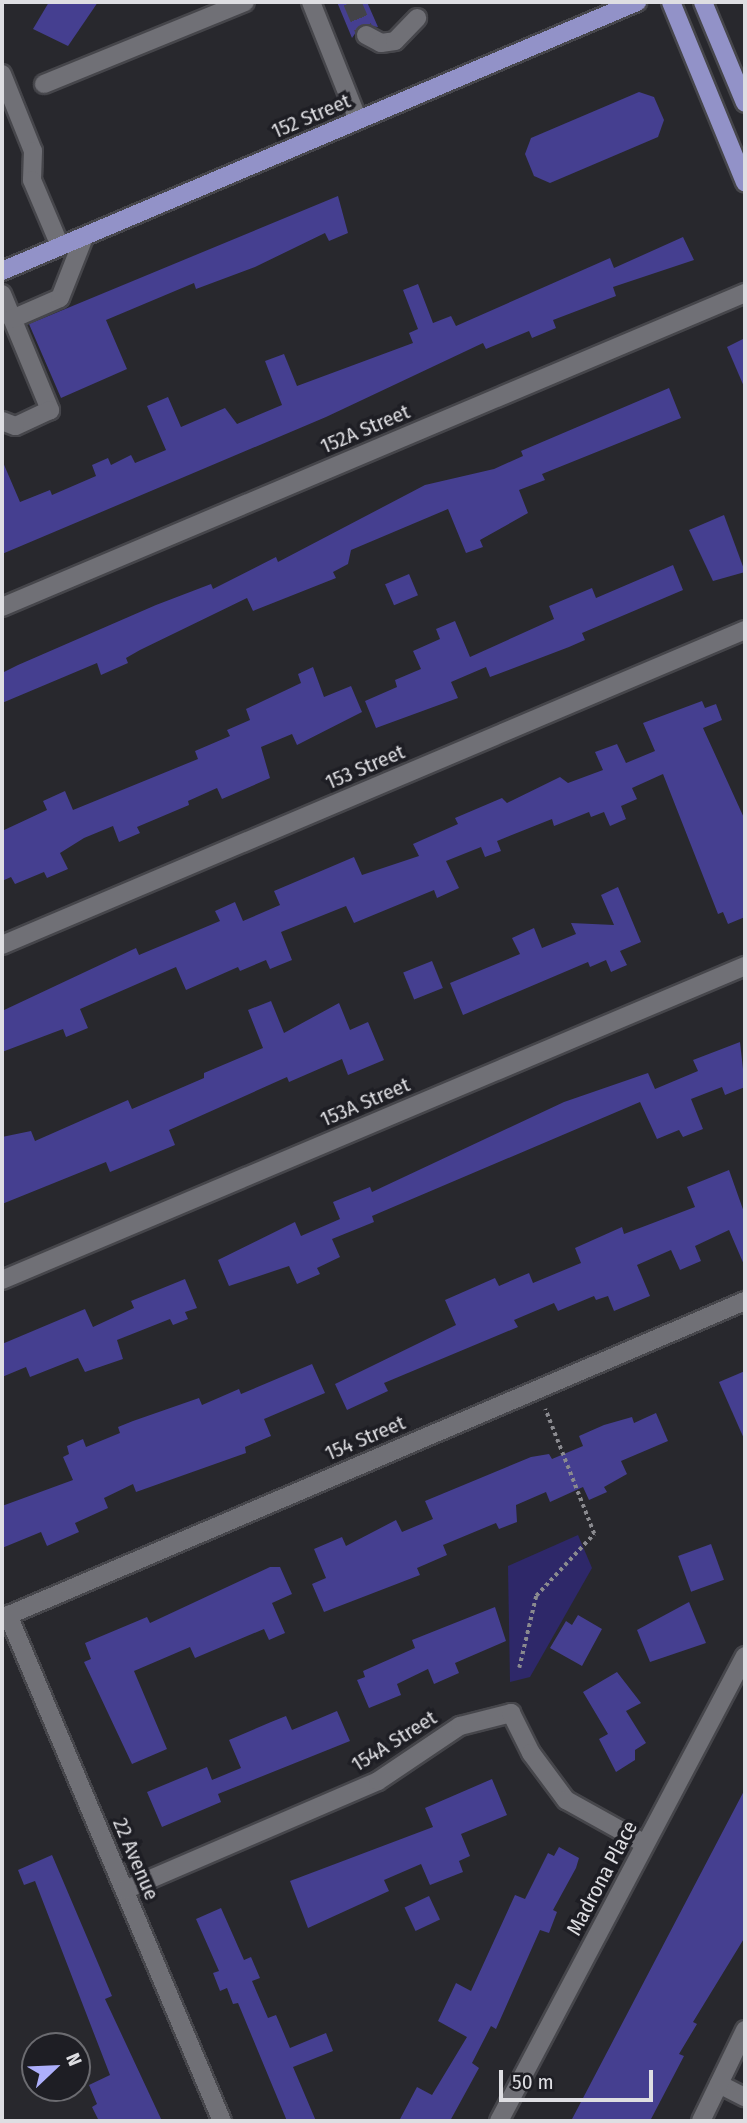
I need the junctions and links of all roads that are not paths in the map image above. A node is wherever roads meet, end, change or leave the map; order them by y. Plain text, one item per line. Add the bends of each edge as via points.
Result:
1 (245, 2) edge
2 (311, 2) edge
3 (637, 2) edge
4 (671, 2) edge
5 (703, 2) edge
6 (416, 18) dead end
7 (366, 35) dead end
8 (2, 74) edge
9 (44, 85) dead end
10 (745, 103) edge
11 (358, 120) junction
12 (745, 182) edge
13 (84, 237) junction
14 (61, 246) junction
15 (2, 271) edge
16 (745, 293) edge
17 (2, 294) edge
18 (12, 319) junction
19 (2, 421) edge
20 (2, 607) edge
21 (745, 630) edge
22 (2, 945) edge
23 (745, 966) edge
24 (2, 1280) edge
25 (745, 1301) edge
26 (5, 1616) edge
27 (745, 1656) edge
28 (645, 1844) junction
29 (125, 1890) junction
30 (745, 2030) edge
31 (719, 2084) junction
32 (745, 2097) edge
33 (222, 2121) edge
34 (499, 2121) edge
35 (701, 2121) edge

1 - 9 street
2 - 11 street
3 - 11 main road, 152 Street
4 - 12 main road
5 - 10 main road
6 - 7 street via 395,41 382,43
8 - 14 street via 33,151 32,180
11 - 13 main road, 152 Street
13 - 14 main road, 152 Street
13 - 18 street via 60,298
14 - 15 main road, 152 Street
16 - 20 street, 152A Street
17 - 18 street
18 - 19 street via 50,410 15,426
21 - 22 street, 153 Street
23 - 24 street, 153A Street
25 - 26 street, 154 Street
26 - 29 street, 22 Avenue
27 - 28 street, Madrona Place
28 - 29 street, 154A Street via 566,1800 531,1753 511,1713 460,1726 379,1781
28 - 34 street, Madrona Place
29 - 33 street, 22 Avenue
30 - 31 street
31 - 32 street
31 - 35 street

